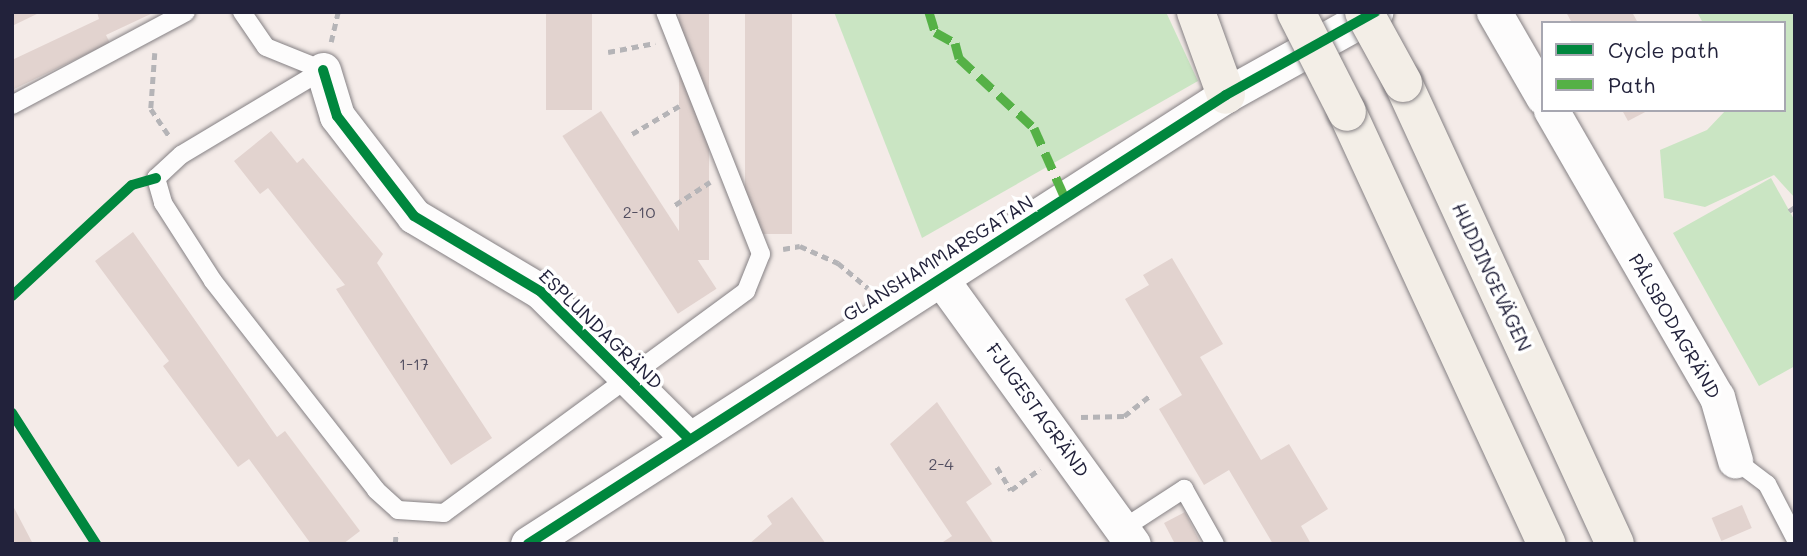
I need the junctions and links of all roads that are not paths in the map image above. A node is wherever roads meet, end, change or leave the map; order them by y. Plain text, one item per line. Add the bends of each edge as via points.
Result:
1 (186, 12) edge
2 (242, 12) edge
3 (665, 12) edge
4 (1196, 12) edge
5 (1296, 12) edge
6 (1364, 12) edge
7 (1375, 12) edge
8 (1494, 12) edge
9 (323, 70) junction
10 (1541, 94) edge
11 (1226, 95) junction
12 (12, 105) edge
13 (1552, 112) edge
14 (941, 279) junction
15 (629, 381) junction
16 (689, 439) junction
17 (1735, 460) joint
18 (1128, 536) edge
19 (1795, 538) edge
20 (528, 544) edge
21 (1215, 544) edge
22 (1547, 544) edge
23 (1615, 544) edge

1 - 12 lane
2 - 9 lane via 267,47
3 - 15 lane, ESPLUNDAGRÄND via 761,254 746,291
4 - 11 main road
5 - 22 main road, bridge
6 - 23 main road, HUDDINGEVÄGEN, bridge via 1403,83
7 - 11 street, GLANSHAMMARSGATAN
8 - 10 street
9 - 15 street, ESPLUNDAGRÄND via 337,116 414,215 517,273
9 - 15 lane, ESPLUNDAGRÄND via 181,155 156,178 163,203 214,281 398,510 444,513
11 - 14 street, GLANSHAMMARSGATAN
13 - 17 street, PÅLSBODAGRÄND via 1717,397
14 - 16 street, GLANSHAMMARSGATAN
14 - 18 street, FJUGESTAGRÄND
15 - 16 street, ESPLUNDAGRÄND
16 - 20 street, GLANSHAMMARSGATAN
17 - 19 lane, PÅLSBODAGRÄND via 1767,484
18 - 21 lane via 1184,489

